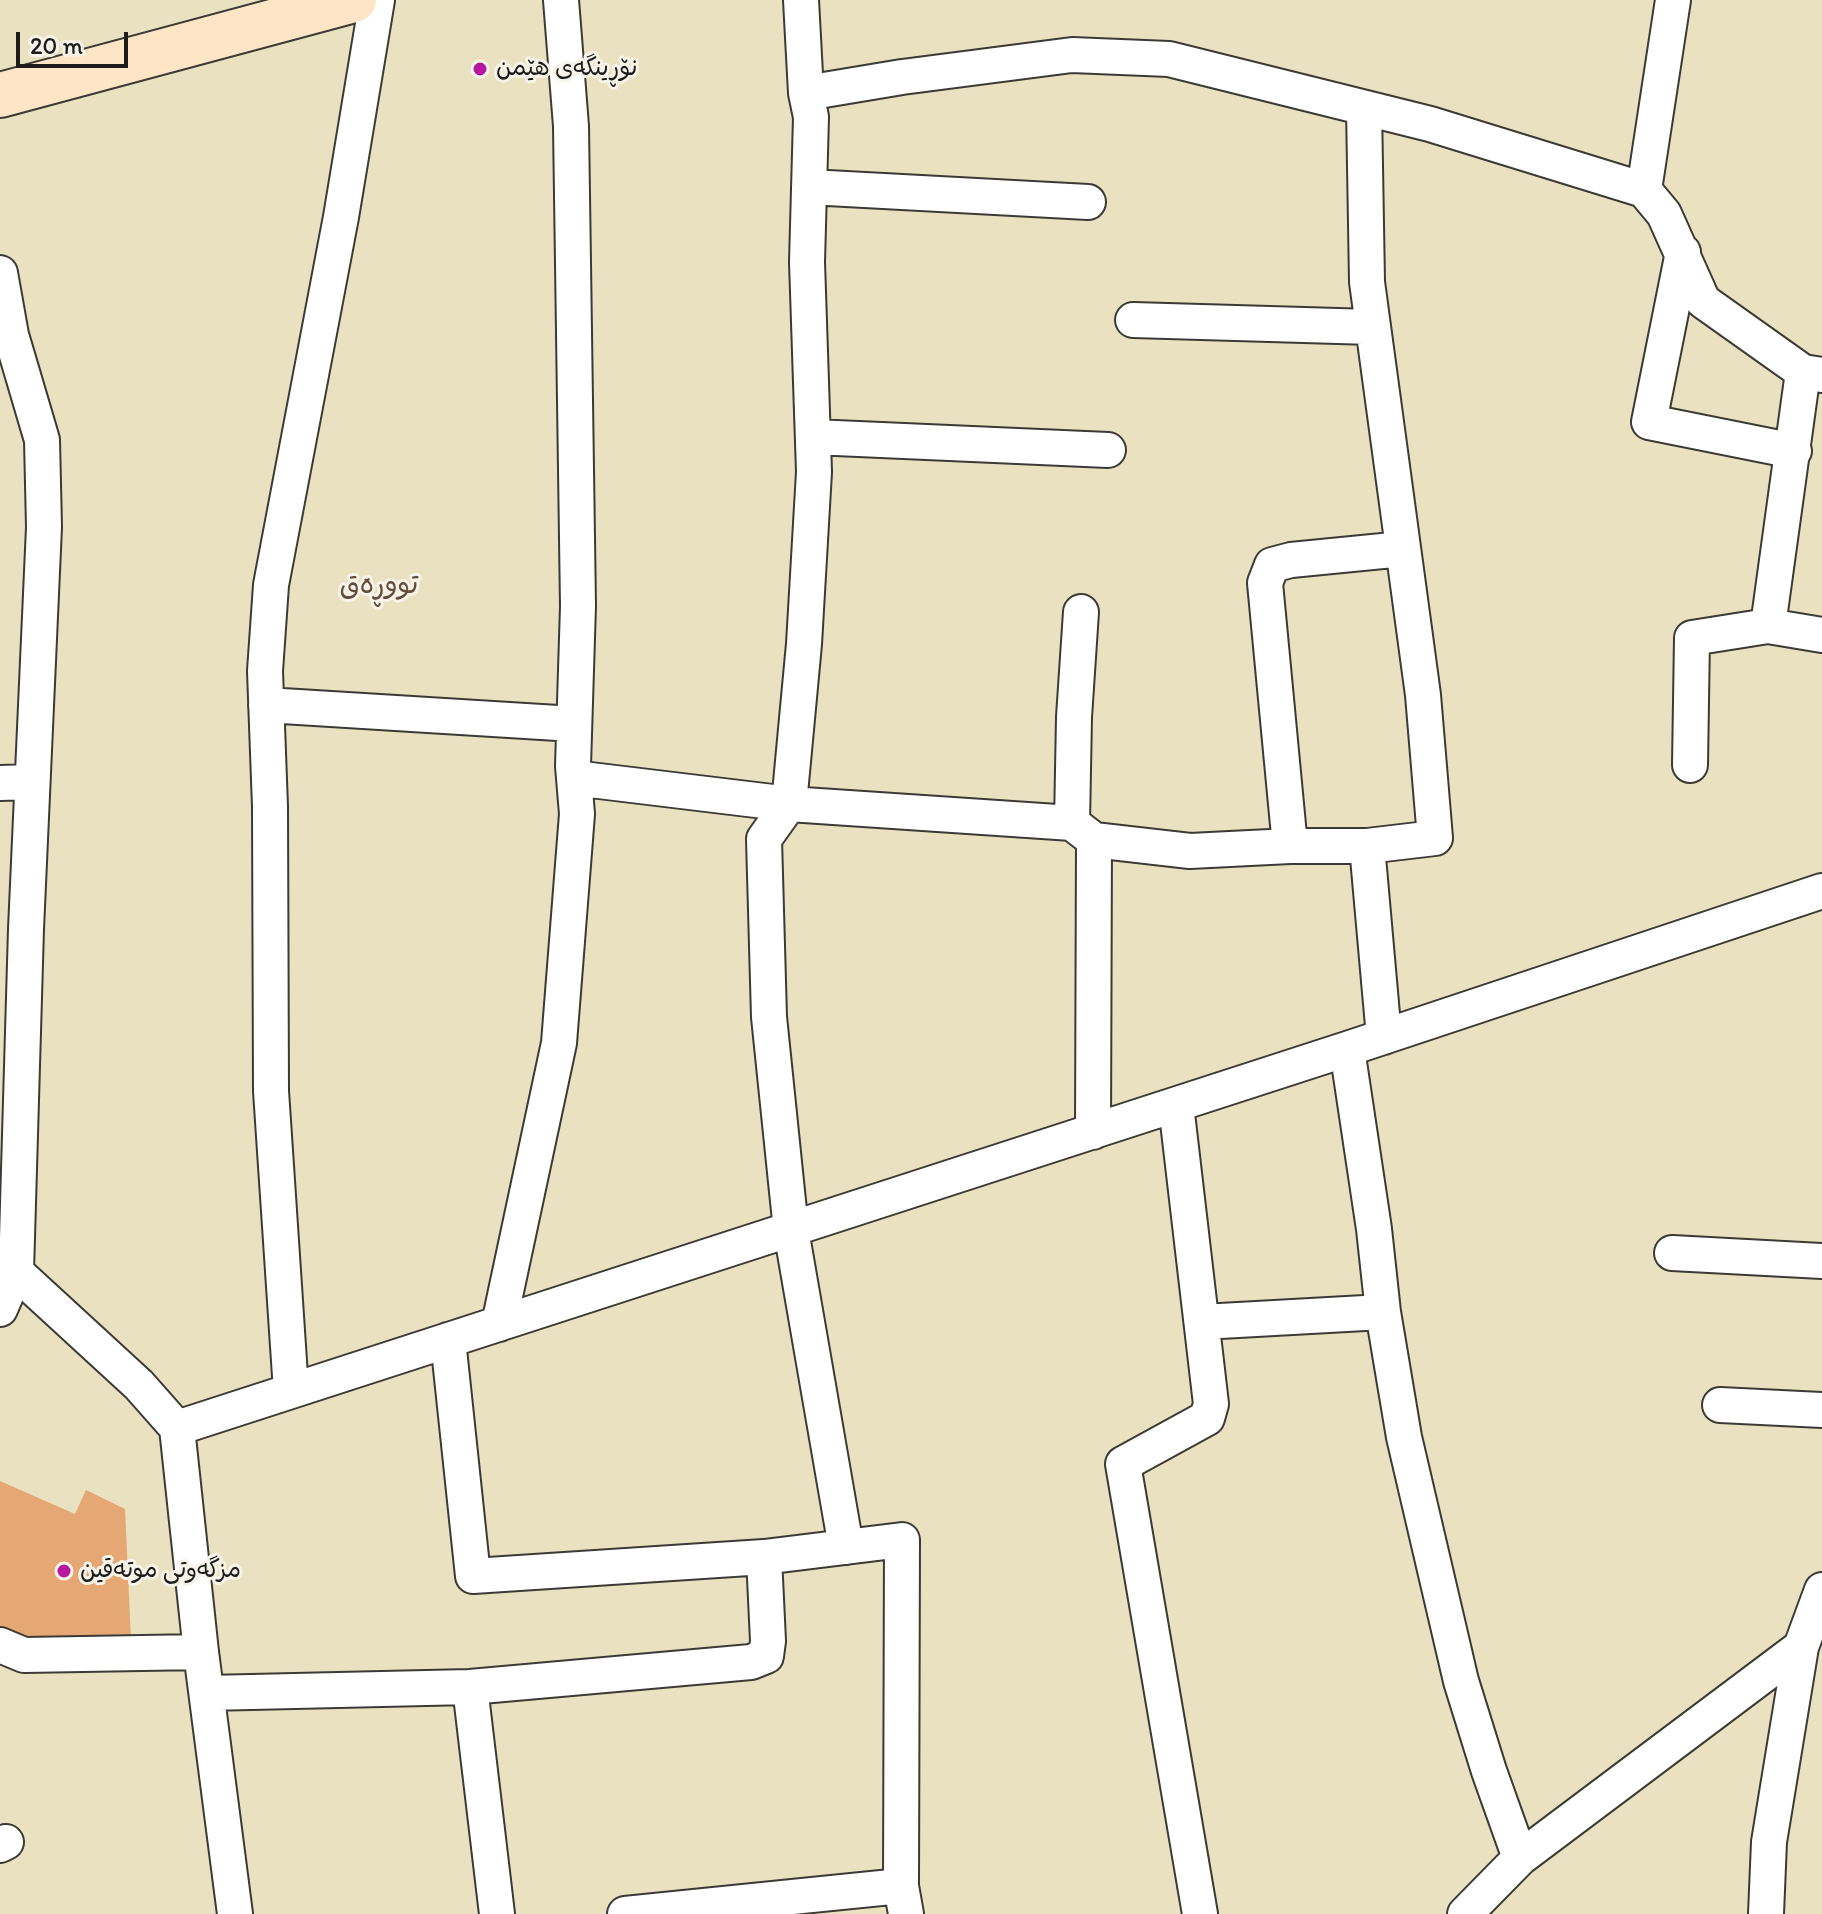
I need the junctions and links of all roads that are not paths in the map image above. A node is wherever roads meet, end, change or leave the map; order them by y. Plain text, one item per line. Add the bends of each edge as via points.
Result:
1 (354, 0) edge
2 (377, 0) edge
3 (561, 0) edge
4 (801, 0) edge
5 (1673, 0) edge
6 (806, 93) junction
7 (0, 95) edge
8 (1364, 108) junction
9 (809, 187) junction
10 (1644, 190) junction
11 (1088, 202) dead end
12 (1683, 252) junction
13 (0, 273) edge
14 (1133, 320) dead end
15 (1372, 327) junction
16 (6, 336) edge
17 (1812, 373) edge
18 (813, 437) junction
19 (1108, 450) dead end
20 (1794, 451) junction
21 (1403, 549) junction
22 (1081, 612) dead end
23 (1768, 626) junction
24 (1822, 635) edge
25 (266, 705) junction
26 (574, 724) junction
27 (1690, 765) dead end
28 (574, 778) junction
29 (16, 783) edge
30 (789, 804) junction
31 (1083, 831) junction
32 (1290, 846) junction
33 (1367, 846) junction
34 (1822, 891) edge
35 (1384, 1037) junction
36 (1347, 1049) junction
37 (1176, 1105) junction
38 (1093, 1132) junction
39 (10, 1147) edge
40 (791, 1230) junction
41 (1672, 1253) dead end
42 (1822, 1261) edge
43 (16, 1272) junction
44 (0, 1309) edge
45 (1383, 1312) junction
46 (1202, 1322) junction
47 (499, 1324) junction
48 (448, 1340) junction
49 (291, 1391) junction
50 (1720, 1405) dead end
51 (1822, 1410) edge
52 (177, 1428) junction
53 (846, 1547) junction
54 (764, 1557) junction
55 (1822, 1590) edge
56 (0, 1645) edge
57 (1801, 1647) junction
58 (201, 1652) junction
59 (470, 1687) junction
60 (207, 1693) junction
61 (1807, 1706) edge
62 (1520, 1858) junction
63 (903, 1900) edge
64 (235, 1914) edge
65 (497, 1914) edge
66 (625, 1914) edge
67 (1200, 1914) edge
68 (1465, 1914) edge
69 (1766, 1914) edge

1 - 7 street
2 - 25 street via 271,585
3 - 26 street via 571,126 578,606
4 - 6 street
5 - 10 street
6 - 8 street via 1072,55 1169,59
6 - 9 street via 811,117
8 - 10 street
8 - 15 street
9 - 11 street
9 - 18 street
10 - 12 street via 1664,214
12 - 17 street via 1703,301
12 - 20 street via 1649,422
13 - 16 street
14 - 15 street
15 - 21 street
16 - 29 street via 42,440 44,527
17 - 20 street
18 - 19 street
18 - 30 street via 804,644
20 - 23 street
21 - 32 street via 1291,560 1272,565 1265,583
21 - 33 street via 1435,838
22 - 31 street via 1074,717
23 - 24 street
23 - 27 street via 1692,638
25 - 26 street
25 - 49 street via 271,1091
26 - 28 street
28 - 30 street
28 - 47 street via 577,814 559,1043
29 - 39 street
30 - 31 street
30 - 40 street via 764,839 769,1017
31 - 32 street via 1190,851
31 - 38 street
32 - 33 street
33 - 35 street
34 - 35 street
35 - 36 street
36 - 37 street
36 - 45 street
37 - 38 street
37 - 46 street
38 - 40 street
39 - 43 street
40 - 47 street
40 - 53 street
41 - 42 street
43 - 44 street
43 - 52 street via 139,1385
45 - 46 street
45 - 62 street via 1404,1437 1461,1681
46 - 67 street via 1211,1404 1207,1418 1123,1464
47 - 48 street
48 - 49 street
48 - 54 street via 473,1576
49 - 52 street
50 - 51 street
52 - 58 street
53 - 54 street
53 - 63 street via 902,1540
54 - 59 street via 766,1656 751,1662
55 - 57 street
56 - 58 street via 24,1655
57 - 61 street
57 - 62 street
58 - 60 street
59 - 60 street
59 - 65 street
60 - 64 street
61 - 69 street via 1769,1842
62 - 68 street
63 - 66 street

